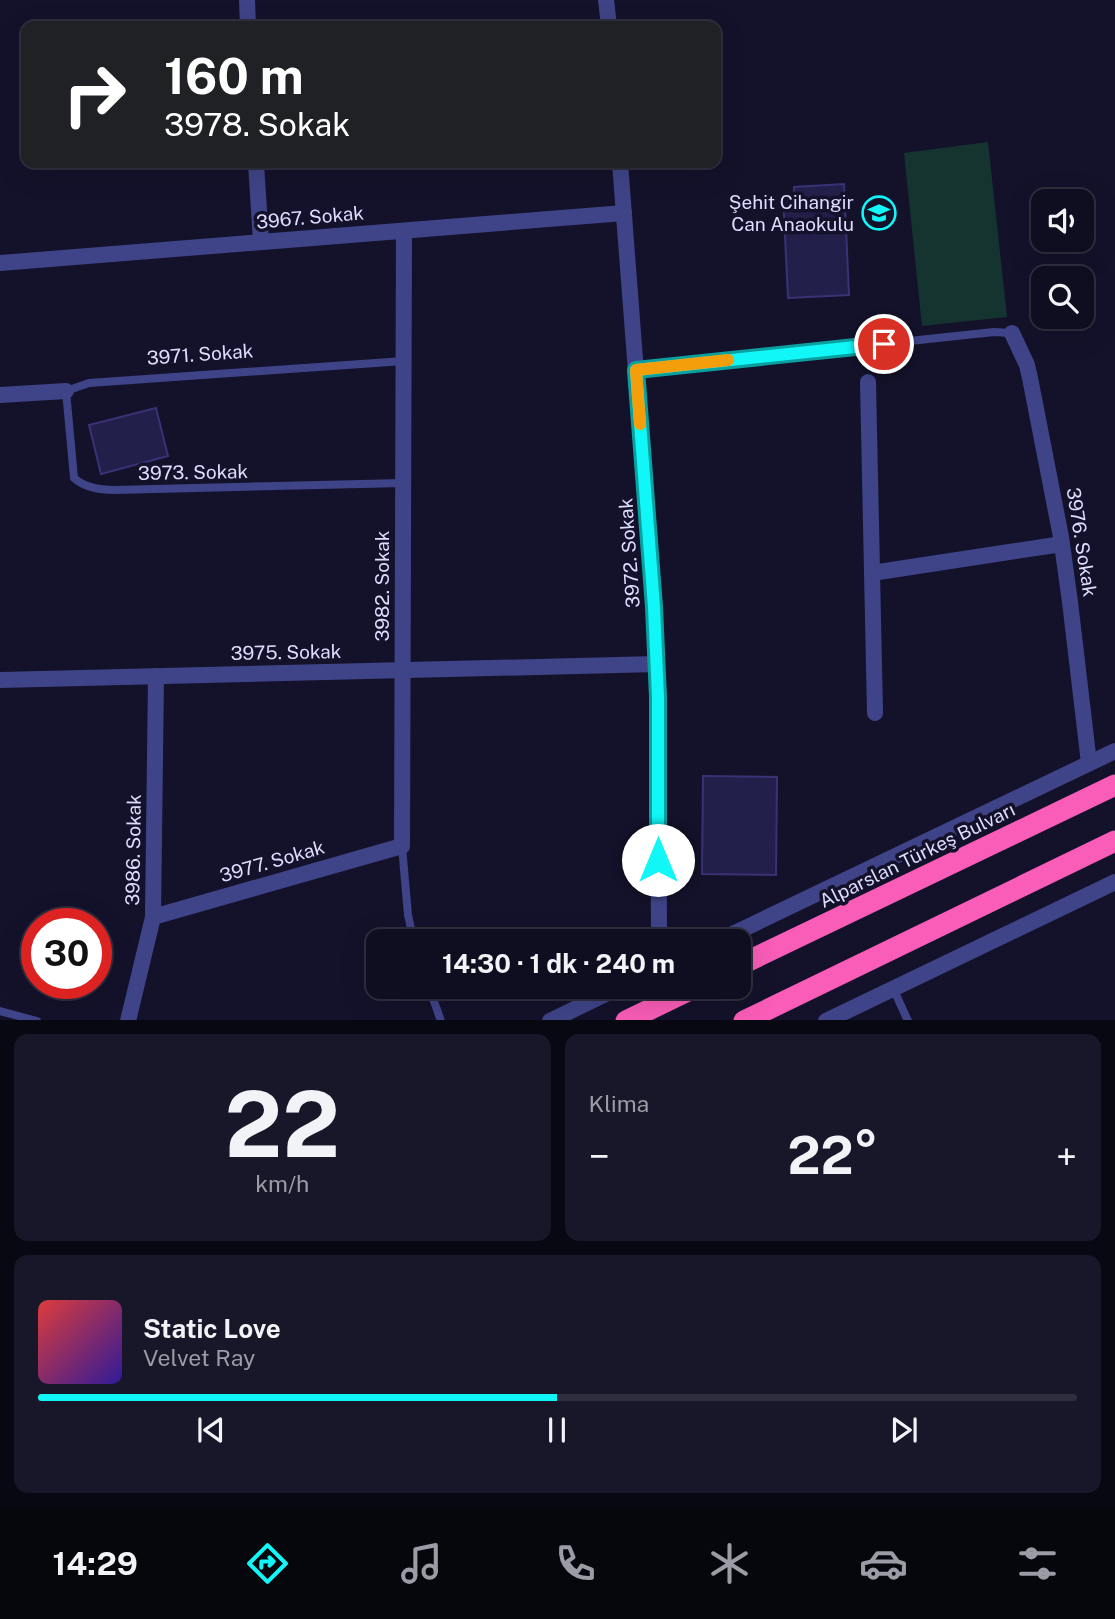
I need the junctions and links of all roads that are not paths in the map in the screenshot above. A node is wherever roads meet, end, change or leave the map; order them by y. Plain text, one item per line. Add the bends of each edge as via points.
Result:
1 (247, 0) edge
2 (607, 0) edge
3 (248, 21) edge
4 (609, 21) edge
5 (256, 168) edge
6 (620, 168) edge
7 (624, 213) junction
8 (404, 230) junction
9 (261, 242) junction
10 (0, 263) edge
11 (1012, 333) joint
12 (404, 361) junction
13 (636, 370) junction
14 (868, 382) dead end
15 (66, 391) junction
16 (0, 395) edge
17 (403, 484) junction
18 (1062, 544) junction
19 (872, 573) junction
20 (657, 664) junction
21 (402, 670) junction
22 (156, 676) junction
23 (0, 680) edge
24 (875, 713) dead end
25 (1115, 751) edge
26 (1089, 763) junction
27 (1115, 785) edge
28 (1115, 841) edge
29 (401, 846) junction
30 (1115, 882) edge
31 (153, 917) junction
32 (411, 929) edge
33 (659, 929) edge
34 (743, 929) edge
35 (751, 961) edge
36 (893, 988) junction
37 (433, 999) edge
38 (595, 999) edge
39 (655, 999) edge
40 (0, 1011) edge
41 (37, 1020) edge
42 (128, 1020) edge
43 (441, 1020) edge
44 (550, 1020) edge
45 (626, 1020) edge
46 (744, 1020) edge
47 (825, 1020) edge
48 (908, 1020) edge

1 - 3 street
2 - 4 street
5 - 9 street
6 - 7 street, 3972. Sokak
7 - 8 street, 3967. Sokak
7 - 13 street, 3972. Sokak
8 - 9 street, 3967. Sokak
8 - 12 street, 3982. Sokak
9 - 10 street, 3967. Sokak
11 - 13 lane
11 - 18 street, 3976. Sokak via 1030,377
12 - 15 lane, 3971. Sokak via 89,383
12 - 17 street, 3982. Sokak
13 - 20 street, 3972. Sokak
14 - 19 street
15 - 16 street, 3971. Sokak
15 - 17 lane, 3973. Sokak via 74,478 98,488
17 - 21 street, 3982. Sokak
18 - 19 street
18 - 26 street, 3976. Sokak
19 - 24 street
20 - 21 street, 3975. Sokak
20 - 33 street, 3972. Sokak
21 - 22 street, 3975. Sokak
21 - 29 street, 3982. Sokak
22 - 23 street, 3975. Sokak
22 - 31 street, 3986. Sokak
25 - 26 street
26 - 34 street
27 - 35 highway, Alparslan Türkeş Bulvarı
28 - 46 highway
29 - 31 street, 3977. Sokak
29 - 32 lane, 3982. Sokak
30 - 36 street
31 - 42 street, 3986. Sokak
36 - 47 street
36 - 48 lane
37 - 43 lane
38 - 44 street
39 - 45 highway
40 - 41 lane

